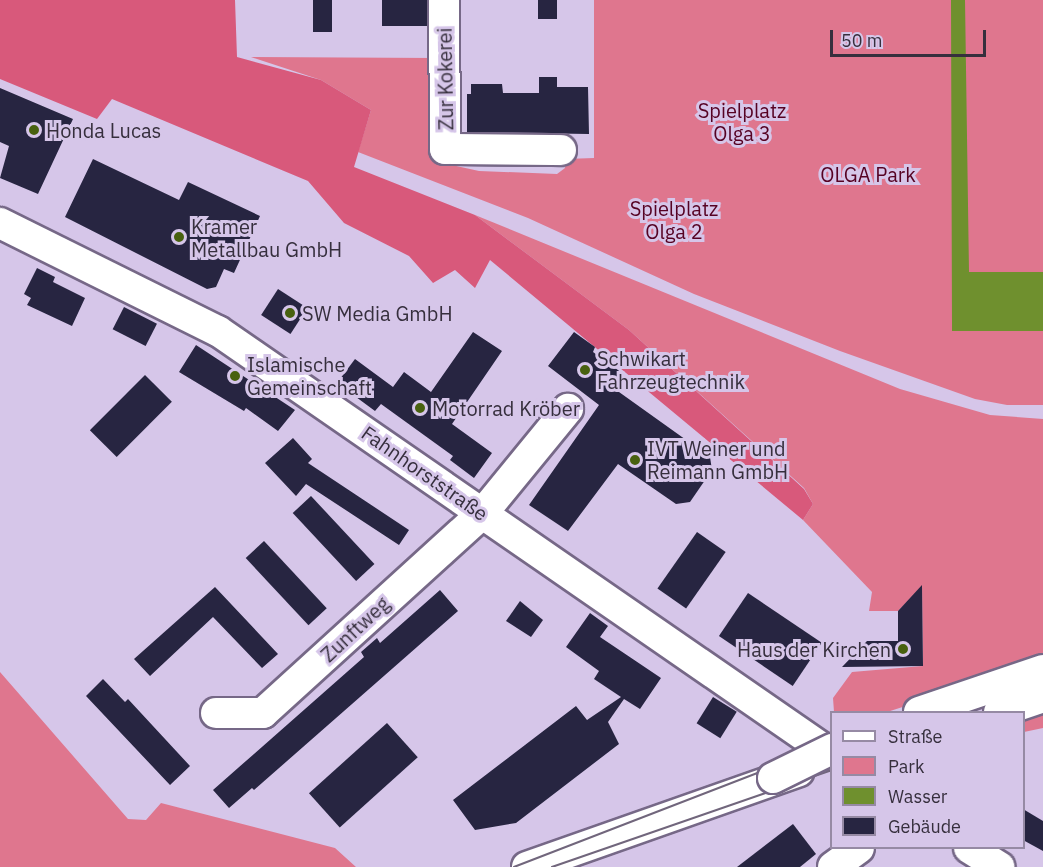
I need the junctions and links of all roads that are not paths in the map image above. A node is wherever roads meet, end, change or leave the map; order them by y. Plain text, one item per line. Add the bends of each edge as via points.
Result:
1 (444, 0) edge
2 (561, 150) dead end
3 (0, 223) edge
4 (568, 409) dead end
5 (482, 514) junction
6 (1043, 669) edge
7 (1043, 697) edge
8 (922, 711) edge
9 (1002, 711) edge
10 (216, 713) dead end
11 (830, 750) edge
12 (830, 754) edge
13 (830, 764) edge
14 (773, 778) junction
15 (857, 849) edge
16 (971, 849) edge
17 (527, 867) edge
18 (833, 867) edge
19 (999, 867) edge

1 - 2 street, Zur Kokerei via 445,149
3 - 5 street, Fahnhorststraße via 218,331
4 - 5 street, Zunftweg
5 - 10 street, Zunftweg via 263,713
5 - 12 street, Fahnhorststraße
6 - 8 street
7 - 9 street
11 - 14 street, bridge
13 - 14 street, bridge
14 - 17 street
15 - 18 street
16 - 19 street

